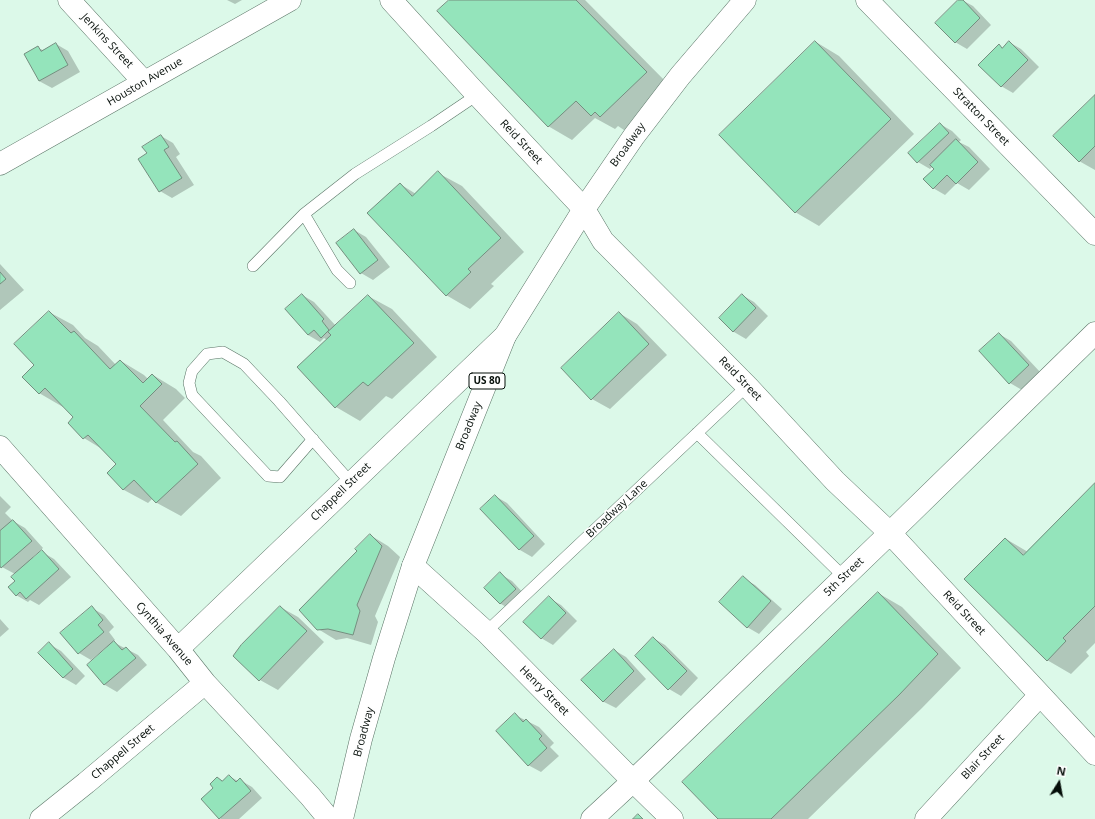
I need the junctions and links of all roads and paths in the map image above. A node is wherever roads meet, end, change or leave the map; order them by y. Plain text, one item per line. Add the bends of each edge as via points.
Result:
1 (69, 0) edge
2 (290, 0) edge
3 (392, 0) edge
4 (745, 0) edge
5 (866, 0) edge
6 (144, 82) junction
7 (478, 95) junction
8 (0, 164) edge
9 (584, 209) junction
10 (304, 214) junction
11 (1095, 234) edge
12 (253, 266) dead end
13 (350, 283) dead end
14 (1095, 333) edge
15 (505, 336) junction
16 (747, 386) junction
17 (697, 433) junction
18 (313, 439) junction
19 (0, 447) edge
20 (351, 483) junction
21 (890, 533) junction
22 (413, 566) junction
23 (844, 577) junction
24 (486, 632) junction
25 (178, 649) junction
26 (205, 683) junction
27 (1040, 695) junction
28 (1095, 754) edge
29 (633, 781) junction
30 (41, 819) edge
31 (329, 819) edge
32 (342, 819) edge
33 (592, 819) edge
34 (672, 819) edge
35 (926, 819) edge

1 - 6 street, Jenkins Street
2 - 6 street, Houston Avenue
3 - 7 street, Reid Street
4 - 9 street, Broadway / US 80 via 680,76 634,136
5 - 11 street, Stratton Street
6 - 8 street, Houston Avenue
7 - 9 street, Reid Street
7 - 10 lane via 355,174
9 - 15 street, Broadway / US 80
9 - 16 street, Reid Street via 603,242
10 - 12 lane
10 - 13 lane via 337,270
14 - 21 street, 5th Street
15 - 20 street, Chappell Street
15 - 22 street, Broadway / US 80
16 - 17 lane, Broadway Lane
16 - 21 street, Reid Street via 835,481
17 - 23 lane
17 - 24 lane, Broadway Lane
18 - 18 lane via 244,364 223,352 207,354 192,371 189,383 192,395 268,476 280,477
18 - 20 lane
19 - 25 street, Cynthia Avenue
20 - 25 street, Chappell Street
21 - 23 street, 5th Street
21 - 27 street, Reid Street
22 - 24 street, Henry Street
22 - 32 street, Broadway / US 80 via 361,739
23 - 29 street, 5th Street
24 - 29 street, Henry Street
25 - 26 street, Cynthia Avenue
26 - 30 street, Chappell Street
26 - 31 street, Cynthia Avenue
27 - 28 street, Reid Street
27 - 35 street, Blair Street
29 - 33 street, 5th Street
29 - 34 street, Henry Street

